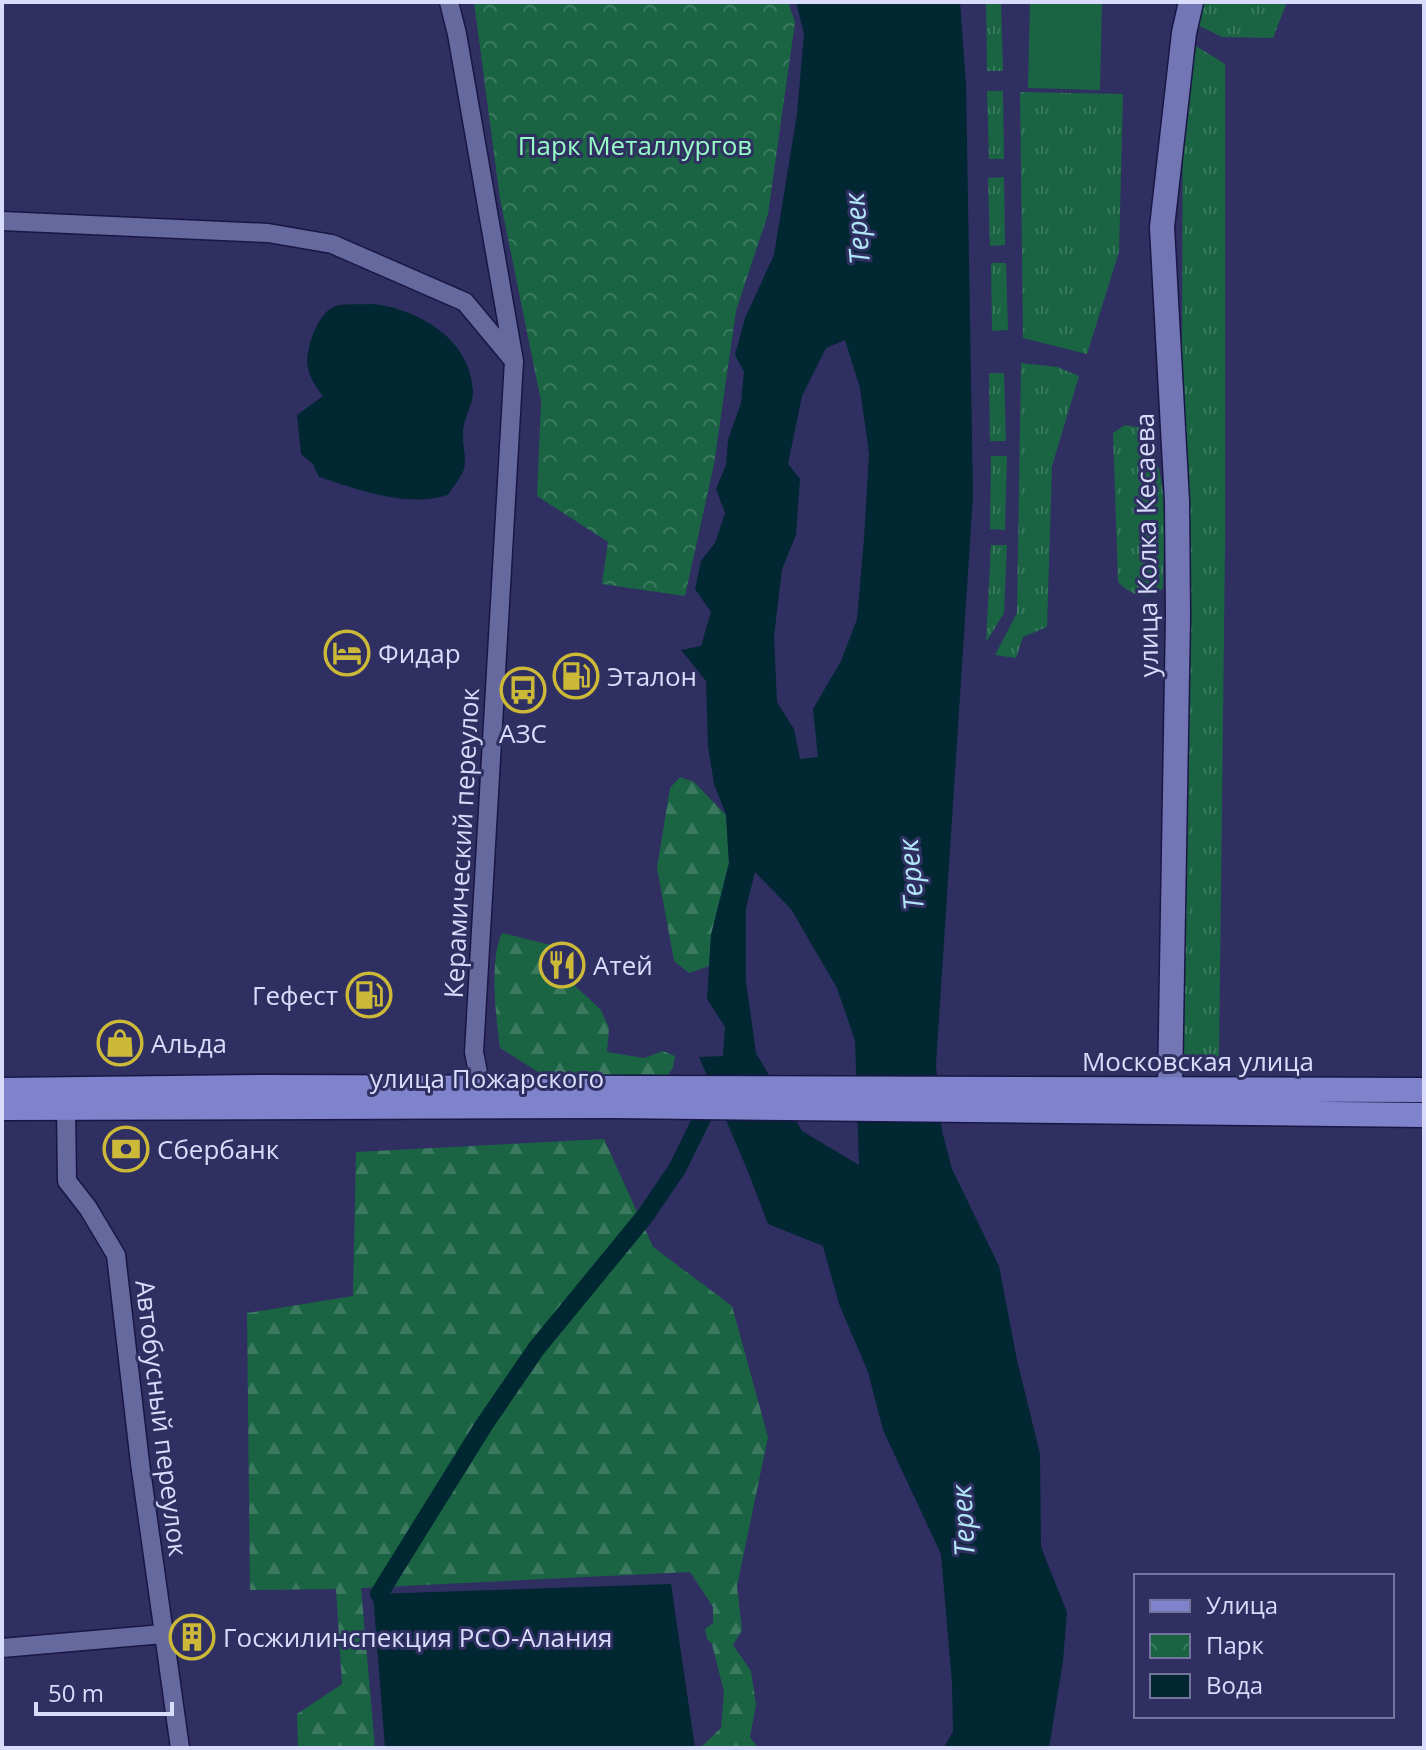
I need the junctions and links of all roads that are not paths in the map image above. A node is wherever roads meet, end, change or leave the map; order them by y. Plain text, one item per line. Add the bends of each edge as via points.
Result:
1 (449, 2) edge
2 (1191, 2) edge
3 (2, 221) edge
4 (514, 361) junction
5 (481, 1088) junction
6 (1170, 1089) junction
7 (2, 1090) edge
8 (1424, 1090) edge
9 (613, 1098) junction
10 (972, 1100) junction
11 (66, 1107) junction
12 (2, 1108) edge
13 (1424, 1115) edge
14 (163, 1634) junction
15 (2, 1648) edge
16 (180, 1748) edge

1 - 4 street, Керамический переулок
2 - 6 street, улица Колка Кесаева via 1162,227 1177,501
3 - 4 street via 268,233 332,244 465,302
4 - 5 street, Керамический переулок via 474,1052
5 - 7 main road, улица Пожарского
5 - 9 main road, улица Пожарского
6 - 8 main road, Московская улица
6 - 10 main road, Московская улица
9 - 10 main road, улица Пожарского
9 - 11 main road, улица Пожарского
10 - 13 main road, Московская улица
11 - 12 main road, улица Пожарского
11 - 14 street, Автобусный переулок via 67,1181 116,1255
14 - 15 street
14 - 16 street, Автобусный переулок

